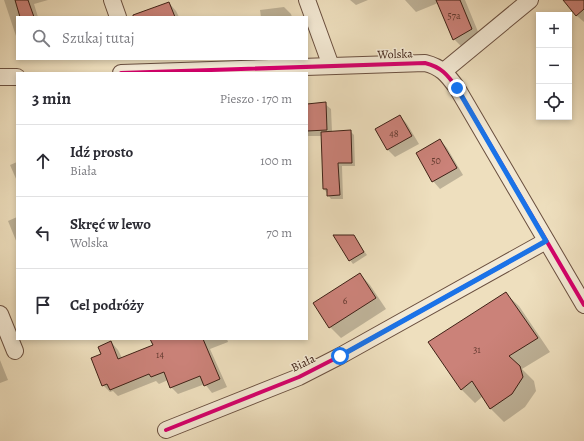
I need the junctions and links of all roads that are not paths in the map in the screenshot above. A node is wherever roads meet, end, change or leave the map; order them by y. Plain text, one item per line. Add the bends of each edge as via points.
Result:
1 (112, 0) edge
2 (307, 0) edge
3 (530, 0) edge
4 (118, 16) edge
5 (132, 60) edge
6 (331, 66) junction
7 (444, 71) junction
8 (134, 72) edge
9 (162, 72) edge
10 (0, 77) edge
11 (16, 77) edge
12 (546, 241) junction
13 (584, 305) edge
14 (0, 314) edge
15 (15, 351) dead end
16 (166, 430) dead end

1 - 4 street
2 - 6 street
3 - 7 street
5 - 8 street
6 - 7 street, Wolska via 425,63
6 - 9 street, Wolska
7 - 12 street, Wolska via 457,88
10 - 11 street
12 - 13 street, Wolska
12 - 16 street, Biała via 299,377
14 - 15 street

